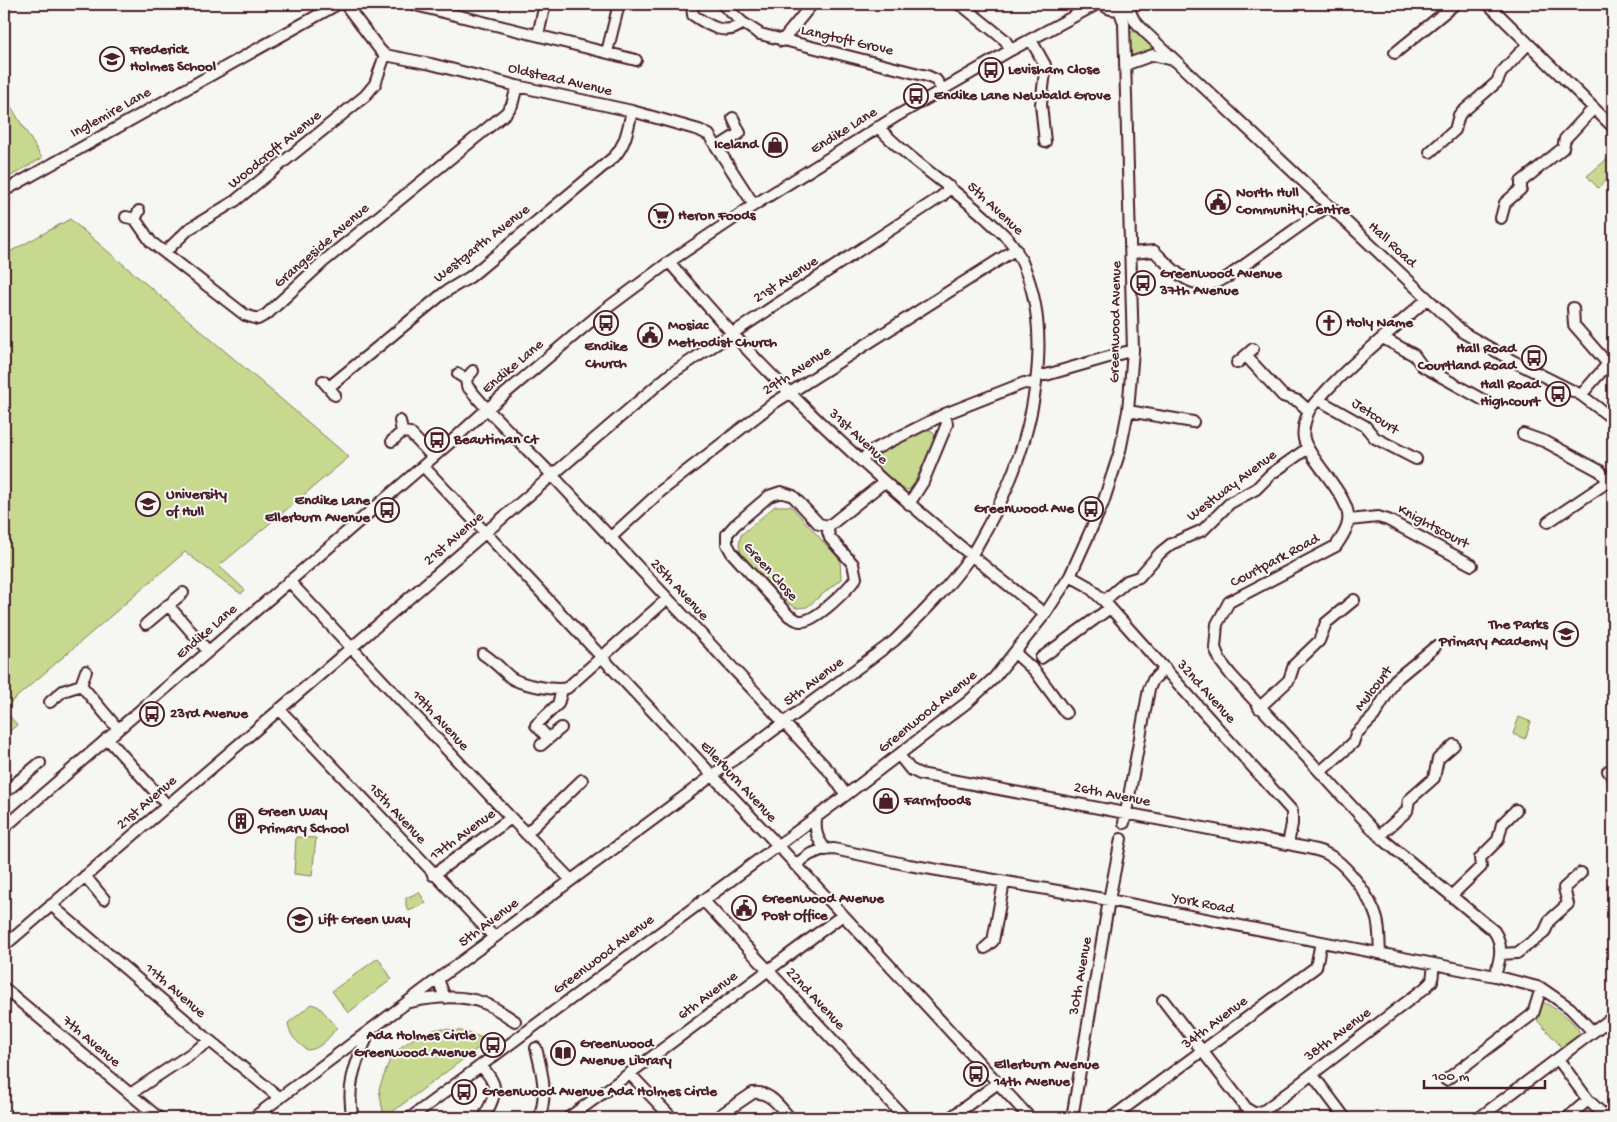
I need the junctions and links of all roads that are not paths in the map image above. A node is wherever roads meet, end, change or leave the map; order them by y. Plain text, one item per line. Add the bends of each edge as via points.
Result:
1 (338, 4) edge
2 (345, 4) edge
3 (414, 4) edge
4 (545, 4) edge
5 (619, 4) edge
6 (692, 4) edge
7 (722, 4) edge
8 (812, 4) edge
9 (958, 4) edge
10 (1097, 4) edge
11 (1103, 4) edge
12 (1455, 4) edge
13 (1488, 4) edge
14 (1124, 6) edge
15 (743, 23) junction
16 (538, 35) junction
17 (1031, 40) junction
18 (782, 41) junction
19 (1528, 44) junction
20 (1011, 50) junction
21 (607, 52) junction
22 (1395, 53) dead end
23 (386, 55) junction
24 (636, 60) dead end
25 (1174, 60) junction
26 (1125, 65) junction
27 (517, 86) junction
28 (942, 89) junction
29 (1594, 108) junction
30 (632, 111) junction
31 (733, 118) dead end
32 (878, 127) junction
33 (1613, 127) edge
34 (1045, 142) dead end
35 (718, 147) junction
36 (1430, 152) dead end
37 (950, 187) junction
38 (4, 190) edge
39 (754, 205) junction
40 (1328, 206) junction
41 (133, 216) dead end
42 (1501, 218) dead end
43 (1016, 249) junction
44 (165, 252) junction
45 (1132, 253) junction
46 (669, 262) junction
47 (1427, 299) junction
48 (1573, 308) dead end
49 (732, 333) junction
50 (1383, 338) junction
51 (1133, 350) junction
52 (1611, 361) edge
53 (1237, 363) dead end
54 (466, 375) dead end
55 (1036, 379) junction
56 (329, 387) dead end
57 (789, 393) junction
58 (1581, 395) junction
59 (1319, 400) junction
60 (1485, 401) dead end
61 (487, 409) junction
62 (1309, 410) junction
63 (1128, 411) junction
64 (944, 414) junction
65 (1613, 419) edge
66 (400, 421) dead end
67 (1193, 422) dead end
68 (402, 432) junction
69 (1523, 434) dead end
70 (392, 441) dead end
71 (1308, 448) junction
72 (433, 458) junction
73 (1416, 459) dead end
74 (862, 461) junction
75 (423, 466) junction
76 (552, 475) junction
77 (1611, 480) edge
78 (884, 482) junction
79 (909, 504) junction
80 (1349, 520) junction
81 (1548, 522) dead end
82 (829, 526) junction
83 (484, 532) junction
84 (610, 538) junction
85 (971, 556) junction
86 (1472, 565) dead end
87 (1070, 576) junction
88 (289, 581) junction
89 (183, 593) dead end
90 (668, 599) junction
91 (1354, 600) dead end
92 (1107, 604) junction
93 (168, 605) junction
94 (1045, 614) junction
95 (146, 624) dead end
96 (350, 648) junction
97 (1434, 648) dead end
98 (208, 651) junction
99 (1015, 653) junction
100 (1043, 653) dead end
101 (483, 654) dead end
102 (602, 658) junction
103 (1165, 668) junction
104 (86, 671) dead end
105 (81, 685) junction
106 (562, 690) junction
107 (50, 702) dead end
108 (1259, 708) junction
109 (279, 709) junction
110 (1066, 713) dead end
111 (783, 724) junction
112 (118, 728) junction
113 (561, 728) dead end
114 (107, 738) junction
115 (1454, 745) dead end
116 (899, 755) junction
117 (40, 763) dead end
118 (1320, 772) junction
119 (712, 775) junction
120 (582, 780) dead end
121 (4, 793) edge
122 (846, 794) junction
123 (167, 805) junction
124 (1516, 810) dead end
125 (816, 817) junction
126 (510, 818) junction
127 (1125, 818) junction
128 (6, 822) edge
129 (526, 834) junction
130 (1378, 836) junction
131 (1121, 839) dead end
132 (1288, 844) junction
133 (777, 846) junction
134 (826, 850) junction
135 (795, 865) junction
136 (1581, 873) dead end
137 (433, 875) junction
138 (85, 876) junction
139 (571, 880) junction
140 (1004, 882) junction
141 (1451, 896) junction
142 (104, 899) dead end
143 (703, 900) junction
144 (1109, 900) junction
145 (51, 905) junction
146 (843, 915) junction
147 (494, 938) junction
148 (1321, 942) junction
149 (4, 946) edge
150 (985, 948) dead end
151 (1380, 954) junction
152 (1500, 954) junction
153 (1434, 964) junction
154 (768, 969) junction
155 (1496, 976) junction
156 (438, 979) junction
157 (4, 988) edge
158 (1541, 988) junction
159 (445, 998) junction
160 (1164, 1000) dead end
161 (404, 1004) junction
162 (1613, 1017) edge
163 (515, 1021) dead end
164 (1593, 1032) junction
165 (364, 1035) junction
166 (210, 1041) junction
167 (536, 1048) dead end
168 (1204, 1051) junction
169 (336, 1057) junction
170 (1558, 1058) junction
171 (481, 1066) junction
172 (353, 1070) junction
173 (630, 1074) junction
174 (1312, 1074) junction
175 (1446, 1080) dead end
176 (998, 1083) junction
177 (130, 1094) junction
178 (280, 1098) junction
179 (1588, 1100) junction
180 (486, 1113) dead end
181 (159, 1118) edge
182 (253, 1118) edge
183 (353, 1118) edge
184 (410, 1118) edge
185 (539, 1118) edge
186 (568, 1118) edge
187 (672, 1118) edge
188 (716, 1118) edge
189 (790, 1118) edge
190 (905, 1118) edge
191 (950, 1118) edge
192 (1030, 1118) edge
193 (1072, 1118) edge
194 (1111, 1118) edge
195 (1345, 1118) edge
196 (1479, 1118) edge
197 (1567, 1118) edge
198 (1607, 1118) edge

1 - 38 street, Inglemire Lane
2 - 23 street
3 - 16 street
4 - 16 street
5 - 21 street
6 - 15 street via 694,15 706,24 728,30
7 - 15 street, Langtoft Grove
8 - 18 street
9 - 20 street via 1005,40
10 - 17 street, Endike Lane
11 - 14 street via 1112,10
12 - 22 street
13 - 19 street
14 - 25 street, Hall Road
14 - 26 street, Greenwood Avenue
15 - 18 street, Langtoft Grove via 760,34
16 - 21 street
17 - 20 street, Endike Lane
17 - 34 street via 1045,65 1041,104
18 - 28 street, Langtoft Grove via 928,76 936,80
19 - 29 street
19 - 36 street via 1501,73 1497,82 1459,115 1455,130
20 - 28 street, Endike Lane
21 - 24 street
23 - 27 street, Oldstead Avenue
23 - 44 street, Woodcroft Avenue via 375,84 365,96 235,201 190,229
25 - 26 street via 1153,55
25 - 40 street, Hall Road
26 - 45 street, Greenwood Avenue
27 - 30 street, Oldstead Avenue
27 - 44 street, Grangeside Avenue via 512,105 506,113 258,319 245,315
28 - 32 street, Endike Lane
29 - 33 street
29 - 42 street via 1565,139 1563,148 1521,182 1521,189 1505,203
30 - 35 street, Oldstead Avenue via 699,130 709,135
30 - 56 street, Westgarth Avenue via 624,142 614,157 470,277 445,292
31 - 35 street via 740,133
32 - 37 street, 5th Avenue via 898,148
32 - 39 street, Endike Lane
35 - 39 street, Oldstead Avenue
37 - 43 street, 5th Avenue
37 - 49 street, 21st Avenue via 942,196
39 - 46 street, Endike Lane
40 - 45 street via 1229,276 1212,284 1198,284 1181,277 1154,252
40 - 47 street, Hall Road
41 - 44 street, Grangeside Avenue via 152,242
43 - 55 street, 5th Avenue via 1029,282 1038,324
43 - 57 street, 29th Avenue
45 - 51 street, Greenwood Avenue
46 - 49 street, 31st Avenue
46 - 61 street, Endike Lane via 603,311
47 - 50 street
47 - 58 street, Hall Road via 1464,333
48 - 52 street via 1574,325
49 - 57 street, 31st Avenue
49 - 76 street, 21st Avenue via 669,375
50 - 59 street
50 - 60 street via 1414,355 1422,366
51 - 55 street
51 - 63 street, Greenwood Avenue
52 - 58 street
53 - 62 street via 1249,353 1283,396 1298,401
54 - 61 street, 25th Avenue via 467,386
55 - 64 street
55 - 85 street, 5th Avenue via 1030,417 1018,458 997,509
57 - 74 street, 31st Avenue
57 - 84 street, 29th Avenue via 661,491
58 - 65 street, Hall Road
59 - 62 street
59 - 73 street, Jetcourt via 1365,426 1375,438
61 - 72 street, Endike Lane
61 - 76 street, 25th Avenue
62 - 71 street via 1303,430
63 - 67 street
63 - 87 street, Greenwood Avenue via 1120,451 1103,503
64 - 74 street via 869,452
64 - 79 street via 947,424 923,482
66 - 68 street
68 - 70 street
68 - 72 street via 410,433
69 - 77 street via 1546,442
71 - 80 street via 1346,506
71 - 92 street, Westway Avenue via 1256,489 1230,503 1203,530 1171,544
72 - 75 street, Endike Lane
74 - 78 street, 31st Avenue
75 - 83 street, Ellerburn Avenue
75 - 88 street, Endike Lane
76 - 83 street, 21st Avenue
76 - 84 street, 25th Avenue
77 - 81 street
78 - 79 street, 31st Avenue
78 - 82 street
79 - 85 street, 31st Avenue
80 - 86 street, Knightscourt via 1378,517 1388,520
80 - 108 street, Courtpark Road via 1336,546 1229,602 1217,624 1215,648 1221,662
82 - 82 street, Green Close via 830,538 853,564 856,578 848,590 811,619 800,621 789,616 732,553 726,540 727,534 741,520 769,496 781,492 793,496 818,524
83 - 96 street, 21st Avenue
83 - 102 street, Ellerburn Avenue
84 - 90 street, 25th Avenue
85 - 94 street, 31st Avenue
85 - 111 street, 5th Avenue via 937,598 894,641
87 - 92 street, 32nd Avenue via 1088,586
87 - 94 street, Greenwood Avenue
88 - 96 street, 19th Avenue
88 - 98 street, Endike Lane
89 - 93 street
90 - 102 street
90 - 111 street, 25th Avenue
91 - 108 street via 1326,623 1319,642 1294,665 1289,680
92 - 100 street
92 - 103 street, 32nd Avenue
93 - 95 street
93 - 98 street
94 - 99 street, Greenwood Avenue
96 - 109 street, 21st Avenue
96 - 126 street, 19th Avenue
97 - 118 street, Mulcourt via 1395,680 1374,716 1356,734 1352,743
98 - 112 street, Endike Lane
99 - 110 street via 1035,671
99 - 116 street, Greenwood Avenue via 970,701
101 - 106 street via 515,680
102 - 106 street
102 - 119 street, Ellerburn Avenue
103 - 127 street via 1149,689
103 - 132 street, 32nd Avenue via 1292,811
104 - 105 street
105 - 107 street via 63,691
105 - 112 street
106 - 113 street via 558,704 536,724 545,742
108 - 118 street, Courtpark Road
109 - 123 street, 21st Avenue
109 - 137 street, 15th Avenue
111 - 119 street, 5th Avenue
111 - 122 street, 25th Avenue via 830,772
112 - 114 street, Endike Lane
114 - 123 street
114 - 128 street, Endike Lane
115 - 130 street via 1438,759 1434,778 1408,800 1407,811
116 - 122 street, Greenwood Avenue
116 - 127 street, 26th Avenue via 910,769 920,774
117 - 121 street
118 - 130 street, Courtpark Road
119 - 133 street, Ellerburn Avenue
119 - 139 street, 5th Avenue
120 - 129 street
122 - 125 street, Greenwood Avenue
123 - 138 street, 21st Avenue
124 - 141 street via 1502,824 1498,840 1480,858 1481,867
125 - 133 street, Greenwood Avenue
125 - 134 street via 817,838
126 - 129 street, 19th Avenue
126 - 137 street, 17th Avenue
127 - 132 street, 26th Avenue
129 - 139 street, 19th Avenue
130 - 141 street, Courtpark Road
131 - 144 street, 30th Avenue
132 - 151 street, 26th Avenue via 1326,853 1358,883 1372,904
133 - 135 street, Ellerburn Avenue
133 - 143 street, Greenwood Avenue
134 - 135 street, York Road via 809,855
134 - 140 street, York Road
135 - 146 street, Ellerburn Avenue
136 - 152 street via 1564,888 1568,904 1550,920 1544,933 1517,953
137 - 147 street, 15th Avenue
138 - 142 street
138 - 145 street, 21st Avenue
139 - 147 street, 5th Avenue
140 - 144 street, York Road
140 - 150 street via 993,941
141 - 152 street, Courtpark Road via 1494,931 1500,940
143 - 154 street, 22nd Avenue
143 - 171 street, Greenwood Avenue
144 - 148 street, York Road
144 - 193 street, 30th Avenue
145 - 149 street, 21st Avenue
145 - 166 street, 11th Avenue
146 - 154 street, 6th Avenue
146 - 176 street, Ellerburn Avenue
147 - 156 street, 5th Avenue
148 - 151 street, York Road
148 - 168 street, 34th Avenue via 1316,967
151 - 153 street, York Road
152 - 155 street, Courtpark Road
153 - 155 street, York Road
153 - 174 street, 38th Avenue via 1432,981 1425,988
154 - 173 street, 6th Avenue
154 - 190 street, 22nd Avenue
155 - 158 street, York Road
156 - 159 street
156 - 161 street, 5th Avenue
157 - 177 street, 7th Avenue
158 - 164 street, York Road via 1570,1008
158 - 175 street via 1533,1014
159 - 161 street
159 - 163 street via 485,1003
160 - 168 street
161 - 165 street, 5th Avenue
162 - 164 street
164 - 170 street
165 - 169 street, 5th Avenue
165 - 172 street via 366,1040
166 - 177 street
166 - 178 street, 11th Avenue
167 - 185 street via 544,1078
168 - 174 street, 38th Avenue via 1247,1109 1255,1114
168 - 194 street, 34th Avenue
169 - 172 street
169 - 178 street, 5th Avenue
170 - 179 street
170 - 196 street
171 - 180 street via 491,1076 496,1088 494,1100
171 - 184 street, Greenwood Avenue
172 - 183 street via 350,1105
173 - 186 street, 6th Avenue
173 - 187 street
174 - 195 street
176 - 191 street
176 - 192 street, Ellerburn Avenue
177 - 181 street, 7th Avenue
178 - 182 street, 5th Avenue
179 - 197 street
179 - 198 street
188 - 189 street via 759,1092 769,1096

